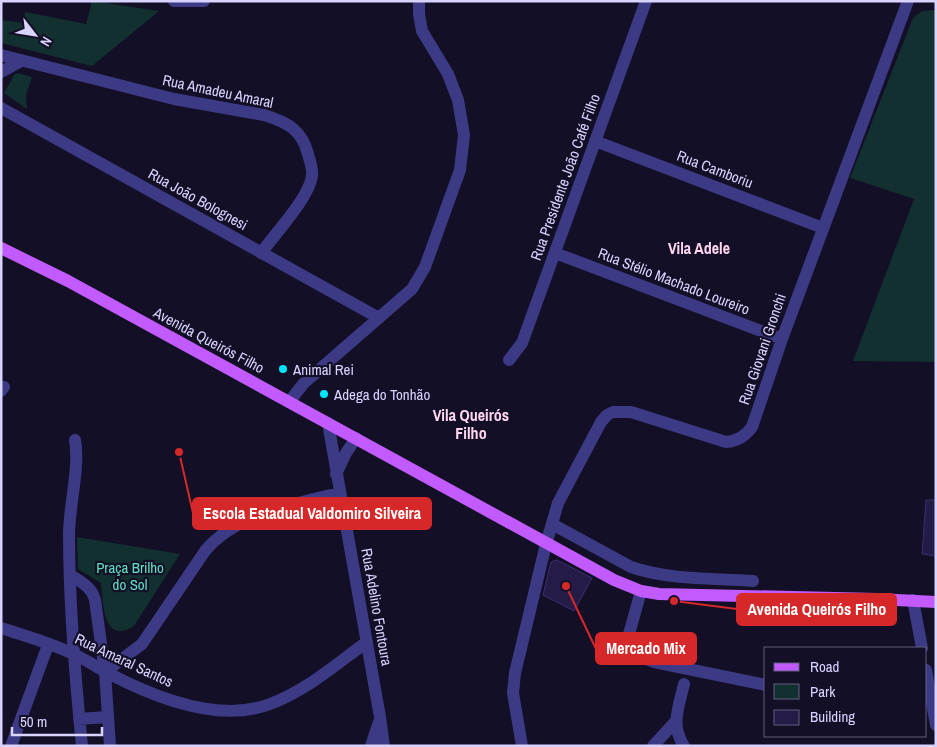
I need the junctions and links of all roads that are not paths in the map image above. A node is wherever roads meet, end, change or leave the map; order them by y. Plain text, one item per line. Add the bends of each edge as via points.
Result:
1 (174, 1) edge
2 (204, 1) edge
3 (419, 1) edge
4 (646, 1) edge
5 (908, 1) edge
6 (1, 55) edge
7 (21, 61) junction
8 (1, 72) edge
9 (1, 108) edge
10 (595, 141) junction
11 (823, 228) junction
12 (2, 248) edge
13 (261, 253) junction
14 (555, 253) junction
15 (379, 318) junction
16 (782, 339) junction
17 (509, 360) dead end
18 (289, 402) junction
19 (328, 423) junction
20 (356, 438) junction
21 (75, 440) dead end
22 (336, 474) junction
23 (339, 494) junction
24 (552, 524) junction
25 (546, 544) junction
26 (70, 575) junction
27 (753, 580) dead end
28 (641, 592) junction
29 (913, 600) junction
30 (936, 602) edge
31 (1, 628) edge
32 (367, 642) junction
33 (48, 644) junction
34 (922, 647) edge
35 (73, 653) junction
36 (105, 672) junction
37 (927, 678) edge
38 (684, 684) dead end
39 (764, 685) edge
40 (380, 717) junction
41 (107, 718) junction
42 (79, 719) junction
43 (932, 719) edge
44 (675, 722) junction
45 (11, 746) edge
46 (82, 746) edge
47 (110, 746) edge
48 (371, 746) edge
49 (384, 746) edge
50 (522, 746) edge
51 (653, 746) edge
52 (684, 746) edge

1 - 2 street
3 - 15 street via 422,31 448,74 458,100 464,135 462,159 420,279
4 - 10 street, Rua Presidente João Café Filho
5 - 11 street, Rua Giovani Gronchi
6 - 7 street, Rua Amadeu Amaral
7 - 8 street
7 - 13 street, Rua Amadeu Amaral via 174,99 264,115 292,128 305,142 312,168 311,183
9 - 13 street, Rua João Bolognesi
10 - 11 street, Rua Camboriu
10 - 14 street, Rua Presidente João Café Filho
11 - 16 street, Rua Giovani Gronchi
12 - 18 main road, Avenida Queirós Filho
13 - 15 street, Rua João Bolognesi
14 - 16 street, Rua Stélio Machado Loureiro
14 - 17 street, Rua Presidente João Café Filho via 522,343
15 - 18 street via 304,383
16 - 24 street, Rua Giovani Gronchi via 752,427 746,435 733,442 719,441 631,412 613,412 601,422 563,492
18 - 19 main road, Avenida Queirós Filho
19 - 20 main road, Avenida Queirós Filho
19 - 22 street, Rua Adelino Fontoura
20 - 22 street
20 - 25 main road, Avenida Queirós Filho
21 - 26 street via 77,451 69,534
22 - 23 street, Rua Adelino Fontoura
23 - 32 street, Rua Adelino Fontoura
23 - 36 street via 258,516 224,532 205,551 142,644
24 - 25 street, Rua Giovani Gronchi
24 - 27 street via 643,571 666,576
25 - 28 main road, Avenida Queirós Filho
25 - 50 street, Rua Giovani Gronchi via 514,684
26 - 35 street
26 - 36 street via 93,593
28 - 29 main road, Avenida Queirós Filho
28 - 39 street via 629,634 630,648 636,655 654,662
29 - 30 main road, Avenida Queirós Filho
29 - 34 street
31 - 33 street, Rua Amaral Santos
32 - 36 street, Rua Amaral Santos via 301,689 270,704 248,710 220,710 158,697
32 - 40 street, Rua Adelino Fontoura
33 - 35 street, Rua Amaral Santos
33 - 45 street
35 - 36 street, Rua Amaral Santos
35 - 42 street
36 - 41 street
37 - 43 street
38 - 44 street
40 - 48 street
40 - 49 street, Rua Adelino Fontoura
41 - 42 street
41 - 47 street
42 - 46 street
44 - 51 street
44 - 52 street

